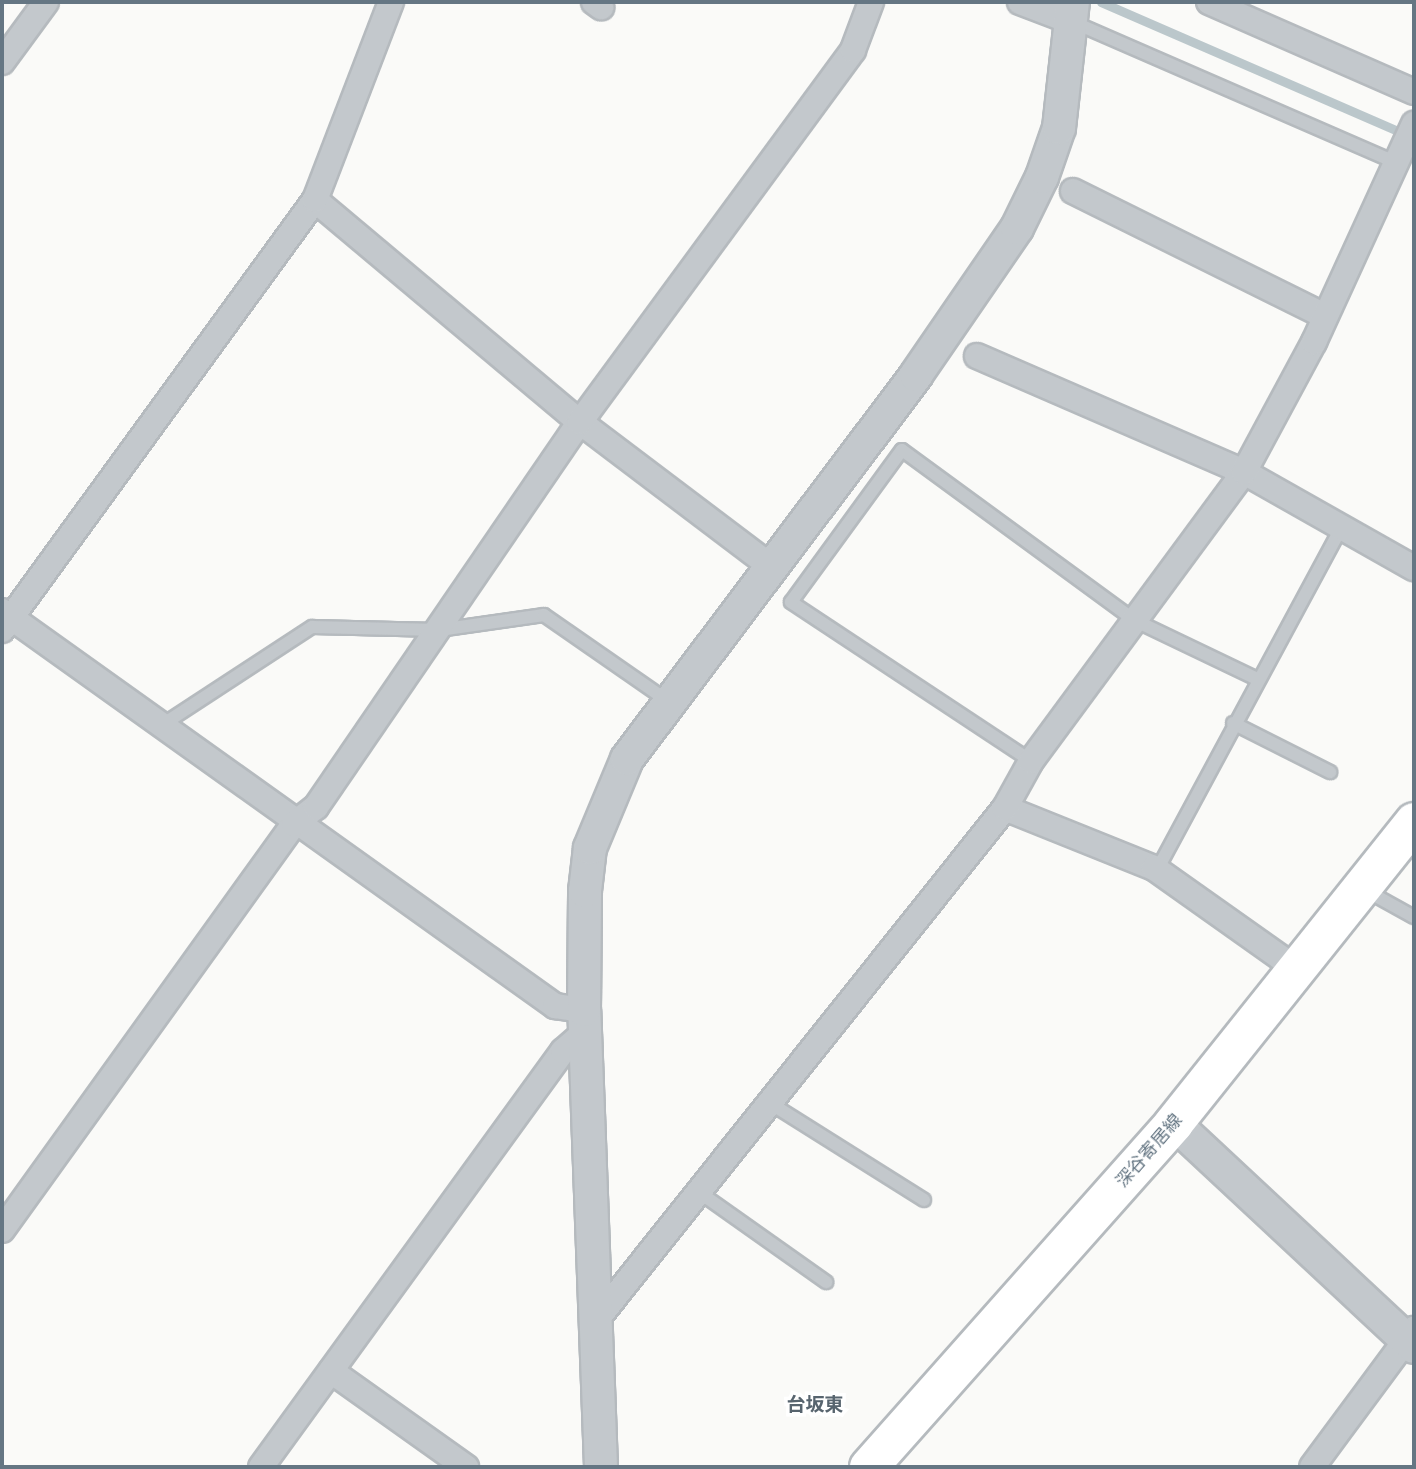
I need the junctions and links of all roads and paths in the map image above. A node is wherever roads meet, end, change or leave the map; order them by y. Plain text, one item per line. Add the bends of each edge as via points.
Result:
1 (46, 2) edge
2 (391, 2) edge
3 (872, 2) edge
4 (1020, 2) edge
5 (1209, 2) edge
6 (1073, 12) edge
7 (2, 62) edge
8 (1414, 92) edge
9 (1414, 124) edge
10 (1398, 163) junction
11 (1073, 191) dead end
12 (314, 201) junction
13 (1325, 316) junction
14 (977, 356) dead end
15 (580, 422) junction
16 (1244, 472) junction
17 (1342, 527) junction
18 (772, 567) junction
19 (1414, 568) edge
20 (5, 620) edge
21 (1135, 620) junction
22 (439, 630) junction
23 (1256, 679) junction
24 (669, 702) junction
25 (1233, 723) junction
26 (159, 727) junction
27 (1031, 761) junction
28 (1330, 772) dead end
29 (1005, 808) junction
30 (1414, 822) edge
31 (294, 824) junction
32 (1157, 870) junction
33 (1362, 888) junction
34 (1414, 917) edge
35 (1298, 970) junction
36 (585, 1020) junction
37 (769, 1103) junction
38 (1174, 1123) junction
39 (699, 1192) junction
40 (924, 1200) dead end
41 (2, 1230) edge
42 (826, 1282) dead end
43 (598, 1318) junction
44 (1412, 1339) edge
45 (331, 1371) junction
46 (261, 1467) edge
47 (466, 1467) edge
48 (601, 1467) edge
49 (869, 1467) edge
50 (1312, 1467) edge

1 - 7 street
2 - 12 street
3 - 15 street via 853,50
4 - 6 street
5 - 8 street
6 - 10 lane
6 - 18 street via 1059,128 1017,228 916,374
9 - 10 street
10 - 13 street
11 - 13 street
12 - 15 street
12 - 20 street
13 - 16 street
14 - 16 street
15 - 18 street
15 - 22 street
16 - 17 street
16 - 21 street
17 - 19 street
17 - 23 lane
18 - 24 street
20 - 26 street
21 - 23 lane
21 - 27 street
21 - 27 lane via 902,450 792,602
22 - 24 lane via 544,615
22 - 26 lane via 312,627
22 - 31 street via 316,807
23 - 25 lane
24 - 36 street via 627,759 590,848 585,891
25 - 28 lane
25 - 32 lane
26 - 31 street
27 - 29 street
29 - 32 street
29 - 37 street
30 - 33 main road, 深谷寄居線
31 - 36 street via 555,1006
31 - 41 street
32 - 35 street
33 - 34 lane
33 - 35 main road, 深谷寄居線
35 - 38 main road, 深谷寄居線
36 - 43 street
36 - 45 street
37 - 39 street
37 - 40 lane
38 - 44 street
38 - 49 main road, 深谷寄居線
39 - 42 lane
39 - 43 street
43 - 48 street
44 - 50 street
45 - 46 street
45 - 47 street

